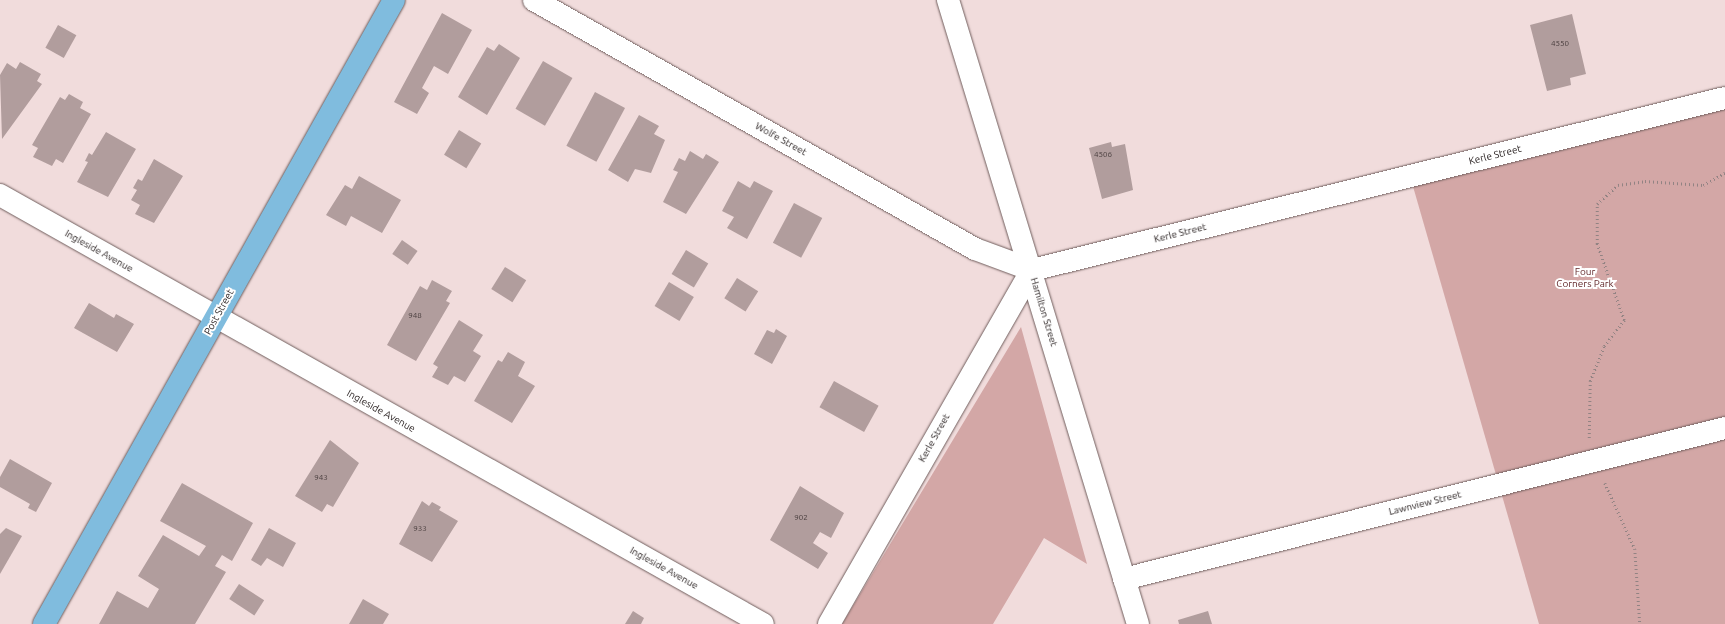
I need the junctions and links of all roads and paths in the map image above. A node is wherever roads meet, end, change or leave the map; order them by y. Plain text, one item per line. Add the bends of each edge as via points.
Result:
1 (394, 0) edge
2 (534, 0) edge
3 (948, 0) edge
4 (1725, 98) edge
5 (1725, 173) edge
6 (0, 195) edge
7 (1032, 270) junction
8 (215, 318) junction
9 (1725, 428) edge
10 (1589, 447) dead end
11 (1604, 481) dead end
12 (1124, 579) junction
13 (44, 624) edge
14 (763, 624) edge
15 (829, 624) edge
16 (1138, 624) edge
17 (1640, 624) edge

1 - 8 main road, Post Street
2 - 7 street, Wolfe Street via 975,249
3 - 7 street, Hamilton Street
4 - 7 street, Kerle Street
5 - 10 path via 1703,184 1645,181 1618,185 1597,204 1597,244 1624,320 1604,346 1590,381
6 - 8 street, Ingleside Avenue
7 - 12 street, Hamilton Street
7 - 15 street, Kerle Street
8 - 13 main road, Post Street
8 - 14 street, Ingleside Avenue
9 - 12 street, Lawnview Street
11 - 17 path via 1636,548
12 - 16 street, Hamilton Street

